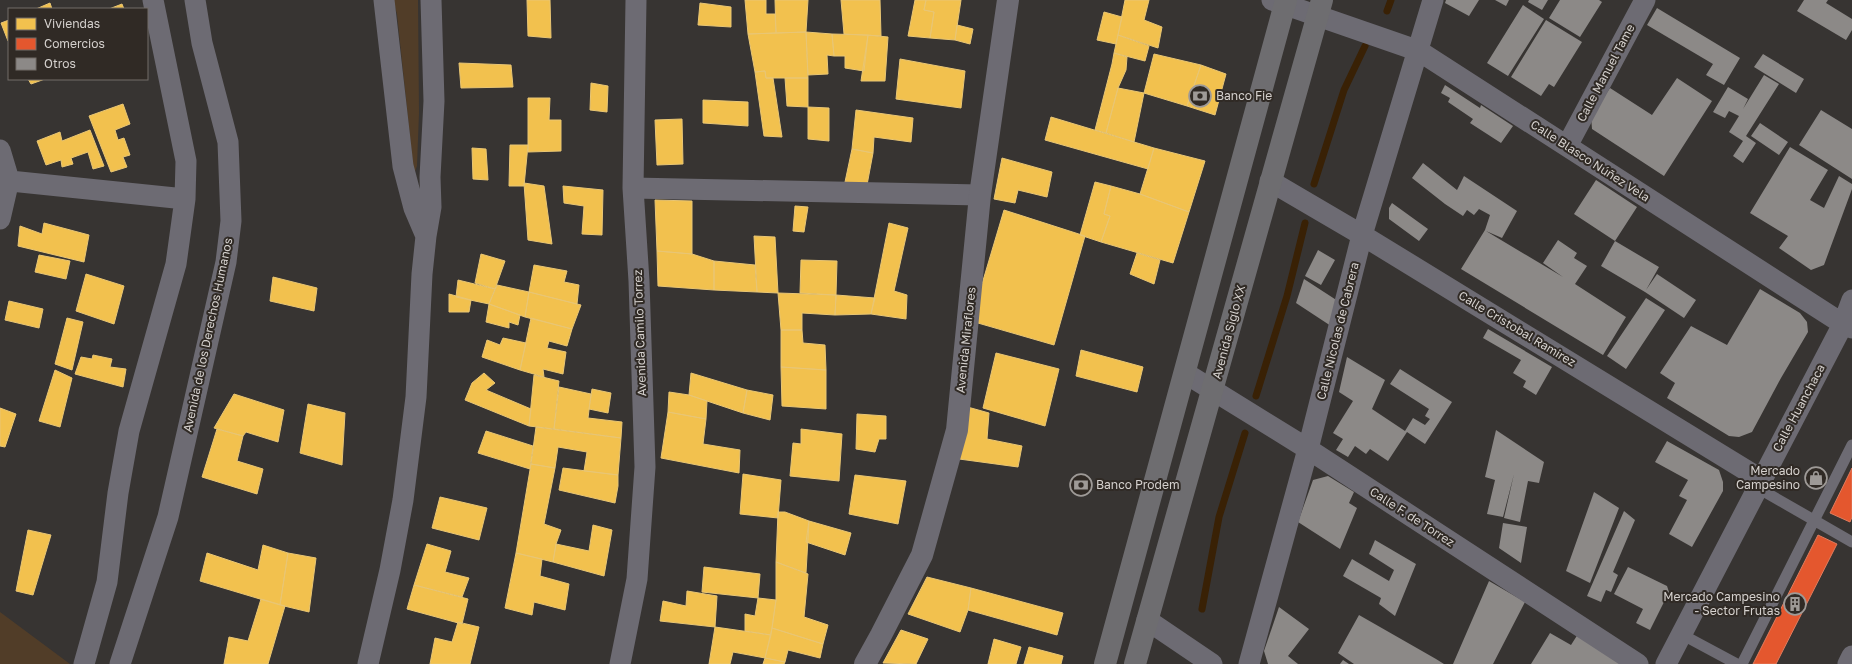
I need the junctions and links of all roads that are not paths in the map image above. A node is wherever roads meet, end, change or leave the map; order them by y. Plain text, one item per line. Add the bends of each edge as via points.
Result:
1 (153, 0) edge
2 (195, 0) edge
3 (384, 0) edge
4 (431, 0) edge
5 (636, 0) edge
6 (1008, 0) edge
7 (1433, 0) edge
8 (1646, 0) edge
9 (1281, 1) edge
10 (1320, 7) edge
11 (1419, 51) junction
12 (1567, 146) junction
13 (0, 150) edge
14 (5, 180) edge
15 (1270, 181) junction
16 (632, 188) junction
17 (980, 195) junction
18 (185, 199) junction
19 (0, 219) edge
20 (1362, 235) junction
21 (426, 236) junction
22 (1852, 300) edge
23 (1848, 326) edge
24 (1185, 373) junction
25 (1213, 390) junction
26 (1852, 445) edge
27 (1308, 450) junction
28 (1760, 484) junction
29 (1814, 521) junction
30 (1852, 542) edge
31 (1147, 620) junction
32 (1681, 634) junction
33 (1852, 656) edge
34 (84, 664) edge
35 (120, 664) edge
36 (368, 664) edge
37 (620, 664) edge
38 (865, 664) edge
39 (1105, 664) edge
40 (1135, 664) edge
41 (1212, 664) edge
42 (1248, 664) edge
43 (1638, 664) edge
44 (1666, 664) edge
45 (1737, 664) edge
46 (1742, 664) edge
47 (1848, 664) edge

1 - 18 street via 186,161
2 - 35 street, Avenida de los Derechos Humanos via 202,43 228,142 231,221 226,262 168,517
3 - 21 street via 403,166 414,208
4 - 21 street via 434,101 431,207
5 - 16 street, Avenida Camilo Torrez
6 - 17 street, Avenida Miraflores
7 - 11 street, Calle Nicolas de Cabrera
8 - 12 street, Calle Manuel Tame
9 - 10 street, Calle Blasco Núñez Vela
9 - 24 highway
10 - 11 street, Calle Blasco Núñez Vela
10 - 15 highway, Avenida Siglo XX
11 - 12 street, Calle Blasco Núñez Vela
11 - 20 street, Calle Nicolas de Cabrera
12 - 23 street, Calle Blasco Núñez Vela
13 - 14 street
14 - 18 street
14 - 19 street
15 - 20 street, Calle Cristobal Ramirez
15 - 25 highway, Avenida Siglo XX
16 - 17 street
16 - 37 street, Avenida Camilo Torrez via 645,467 637,579
17 - 38 street, Avenida Miraflores via 957,430 922,555
18 - 34 street via 176,264 129,432 118,493 108,582
20 - 27 street, Calle Nicolas de Cabrera
20 - 28 street, Calle Cristobal Ramirez
21 - 36 street via 416,397 404,492 390,570
22 - 23 street, Calle Huanchaca
23 - 28 street, Calle Huanchaca
24 - 25 street, Calle F. de Torrez
24 - 39 highway
25 - 27 street, Calle F. de Torrez
25 - 31 highway, Avenida Siglo XX
26 - 29 lane
27 - 42 street, Calle Nicolas de Cabrera
27 - 43 street, Calle F. de Torrez
28 - 29 lane
28 - 32 street, Calle Huanchaca
29 - 30 lane
29 - 46 lane
31 - 40 highway, Avenida Siglo XX
31 - 41 street
32 - 44 street, Calle Huanchaca
32 - 45 lane
33 - 47 street

